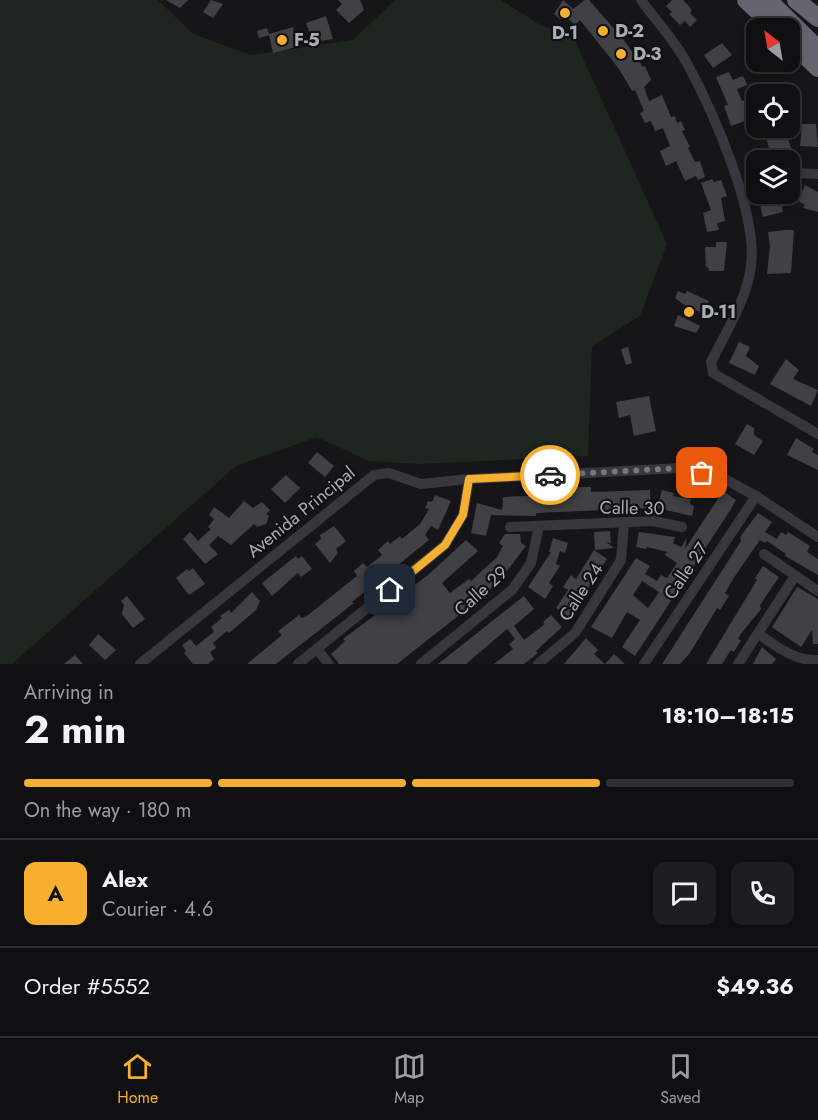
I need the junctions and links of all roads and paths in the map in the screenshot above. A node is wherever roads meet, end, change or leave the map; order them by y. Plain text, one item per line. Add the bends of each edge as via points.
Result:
1 (641, 0) edge
2 (746, 0) edge
3 (768, 0) edge
4 (796, 0) edge
5 (765, 18) edge
6 (818, 18) edge
7 (818, 49) edge
8 (800, 51) edge
9 (818, 68) edge
10 (800, 173) edge
11 (818, 174) edge
12 (746, 191) edge
13 (742, 192) junction
14 (818, 434) edge
15 (469, 479) junction
16 (756, 496) junction
17 (624, 523) junction
18 (539, 526) junction
19 (510, 527) dead end
20 (682, 527) dead end
21 (818, 537) edge
22 (764, 554) dead end
23 (795, 576) junction
24 (818, 591) edge
25 (758, 634) junction
26 (317, 649) junction
27 (818, 660) edge
28 (140, 664) edge
29 (298, 664) edge
30 (329, 664) edge
31 (421, 664) edge
32 (538, 664) edge
33 (644, 664) edge
34 (738, 664) edge

1 - 13 street via 689,65
2 - 5 highway
3 - 7 highway
4 - 6 highway
8 - 9 highway
10 - 11 street
12 - 13 street
13 - 14 street via 751,227 752,266 740,304 711,362 713,373
15 - 16 street, Avenida Principal via 682,468 721,477
15 - 26 street via 463,515 445,545
15 - 28 street, Avenida Principal via 421,484 389,473 374,475
16 - 21 street, Avenida Principal
16 - 33 street, Calle 27
17 - 18 street, Calle 30
17 - 20 street, Calle 30 via 653,521
17 - 32 street, Calle 24 via 621,560 575,633
18 - 19 street, Calle 30
18 - 31 street, Calle 29 via 531,563 512,590
22 - 23 street
23 - 24 street
23 - 25 street
25 - 27 street via 786,652
25 - 34 street
26 - 29 street
26 - 30 street

